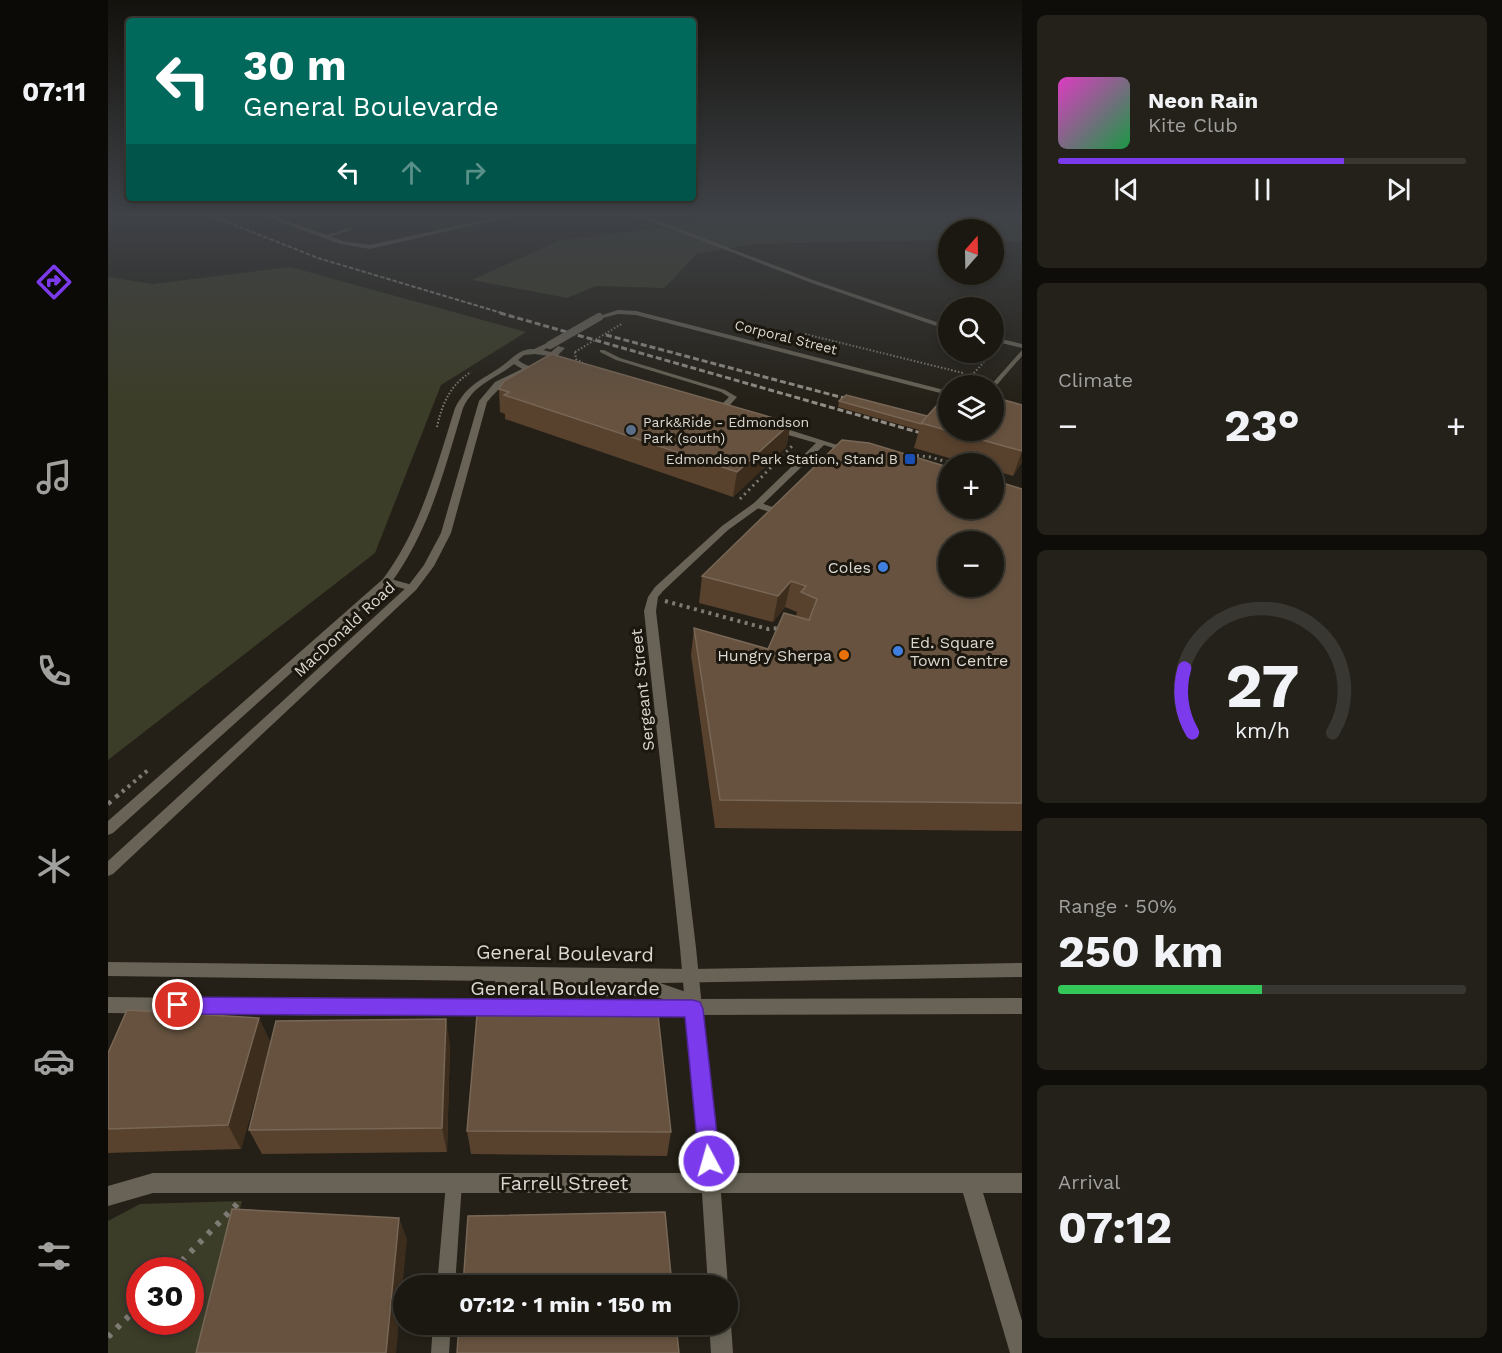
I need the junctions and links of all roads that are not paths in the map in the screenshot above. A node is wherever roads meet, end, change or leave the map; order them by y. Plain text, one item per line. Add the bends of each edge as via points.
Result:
1 (807, 278) edge
2 (602, 318) junction
3 (938, 324) edge
4 (1004, 342) edge
5 (1022, 346) edge
6 (534, 351) junction
7 (602, 351) dead end
8 (1022, 352) edge
9 (515, 361) junction
10 (560, 361) junction
11 (529, 369) junction
12 (1002, 375) edge
13 (938, 390) edge
14 (708, 409) edge
15 (719, 412) junction
16 (730, 415) edge
17 (764, 425) edge
18 (822, 442) junction
19 (863, 454) edge
20 (757, 505) junction
21 (798, 519) edge
22 (387, 581) junction
23 (412, 588) junction
24 (108, 829) edge
25 (108, 870) edge
26 (108, 969) edge
27 (1022, 969) edge
28 (474, 973) junction
29 (693, 976) junction
30 (108, 1005) edge
31 (1022, 1006) edge
32 (693, 1009) junction
33 (454, 1183) junction
34 (712, 1183) junction
35 (970, 1183) junction
36 (1022, 1183) edge
37 (108, 1196) edge
38 (447, 1275) edge
39 (717, 1275) edge
40 (441, 1335) edge
41 (721, 1335) edge
42 (440, 1353) edge
43 (722, 1353) edge
44 (1021, 1353) edge

1 - 3 street
2 - 6 street, bridge
2 - 10 street via 561,348
2 - 13 street, Corporal Street via 618,312 641,314
4 - 5 street
6 - 9 street, MacDonald Road via 518,355
6 - 10 street
7 - 15 lane via 723,391 733,398
8 - 12 lane
9 - 11 street
9 - 22 street, MacDonald Road via 481,381 462,401 422,526 408,554
10 - 11 street
11 - 23 street, MacDonald Road via 498,384 483,400 446,533
14 - 15 street
15 - 16 street
17 - 18 street
18 - 19 street
18 - 20 street
20 - 21 street
20 - 29 street, Sergeant Street via 725,528 653,597 650,611 681,902
22 - 23 street
22 - 24 street, MacDonald Road
23 - 25 street, MacDonald Road
26 - 28 street, General Boulevard
27 - 29 street, General Boulevard
28 - 29 street, General Boulevard
28 - 32 street via 538,987 652,988 680,997
29 - 32 street, Sergeant Street
30 - 32 street, General Boulevarde
31 - 32 street, General Boulevarde
32 - 34 street, Sergeant Street
33 - 34 street, Farrell Street
33 - 37 street, Farrell Street via 153,1183
33 - 38 lane
34 - 35 street, Farrell Street
34 - 39 street, Sergeant Street
35 - 36 street, Farrell Street
35 - 44 street
40 - 42 lane
41 - 43 street

